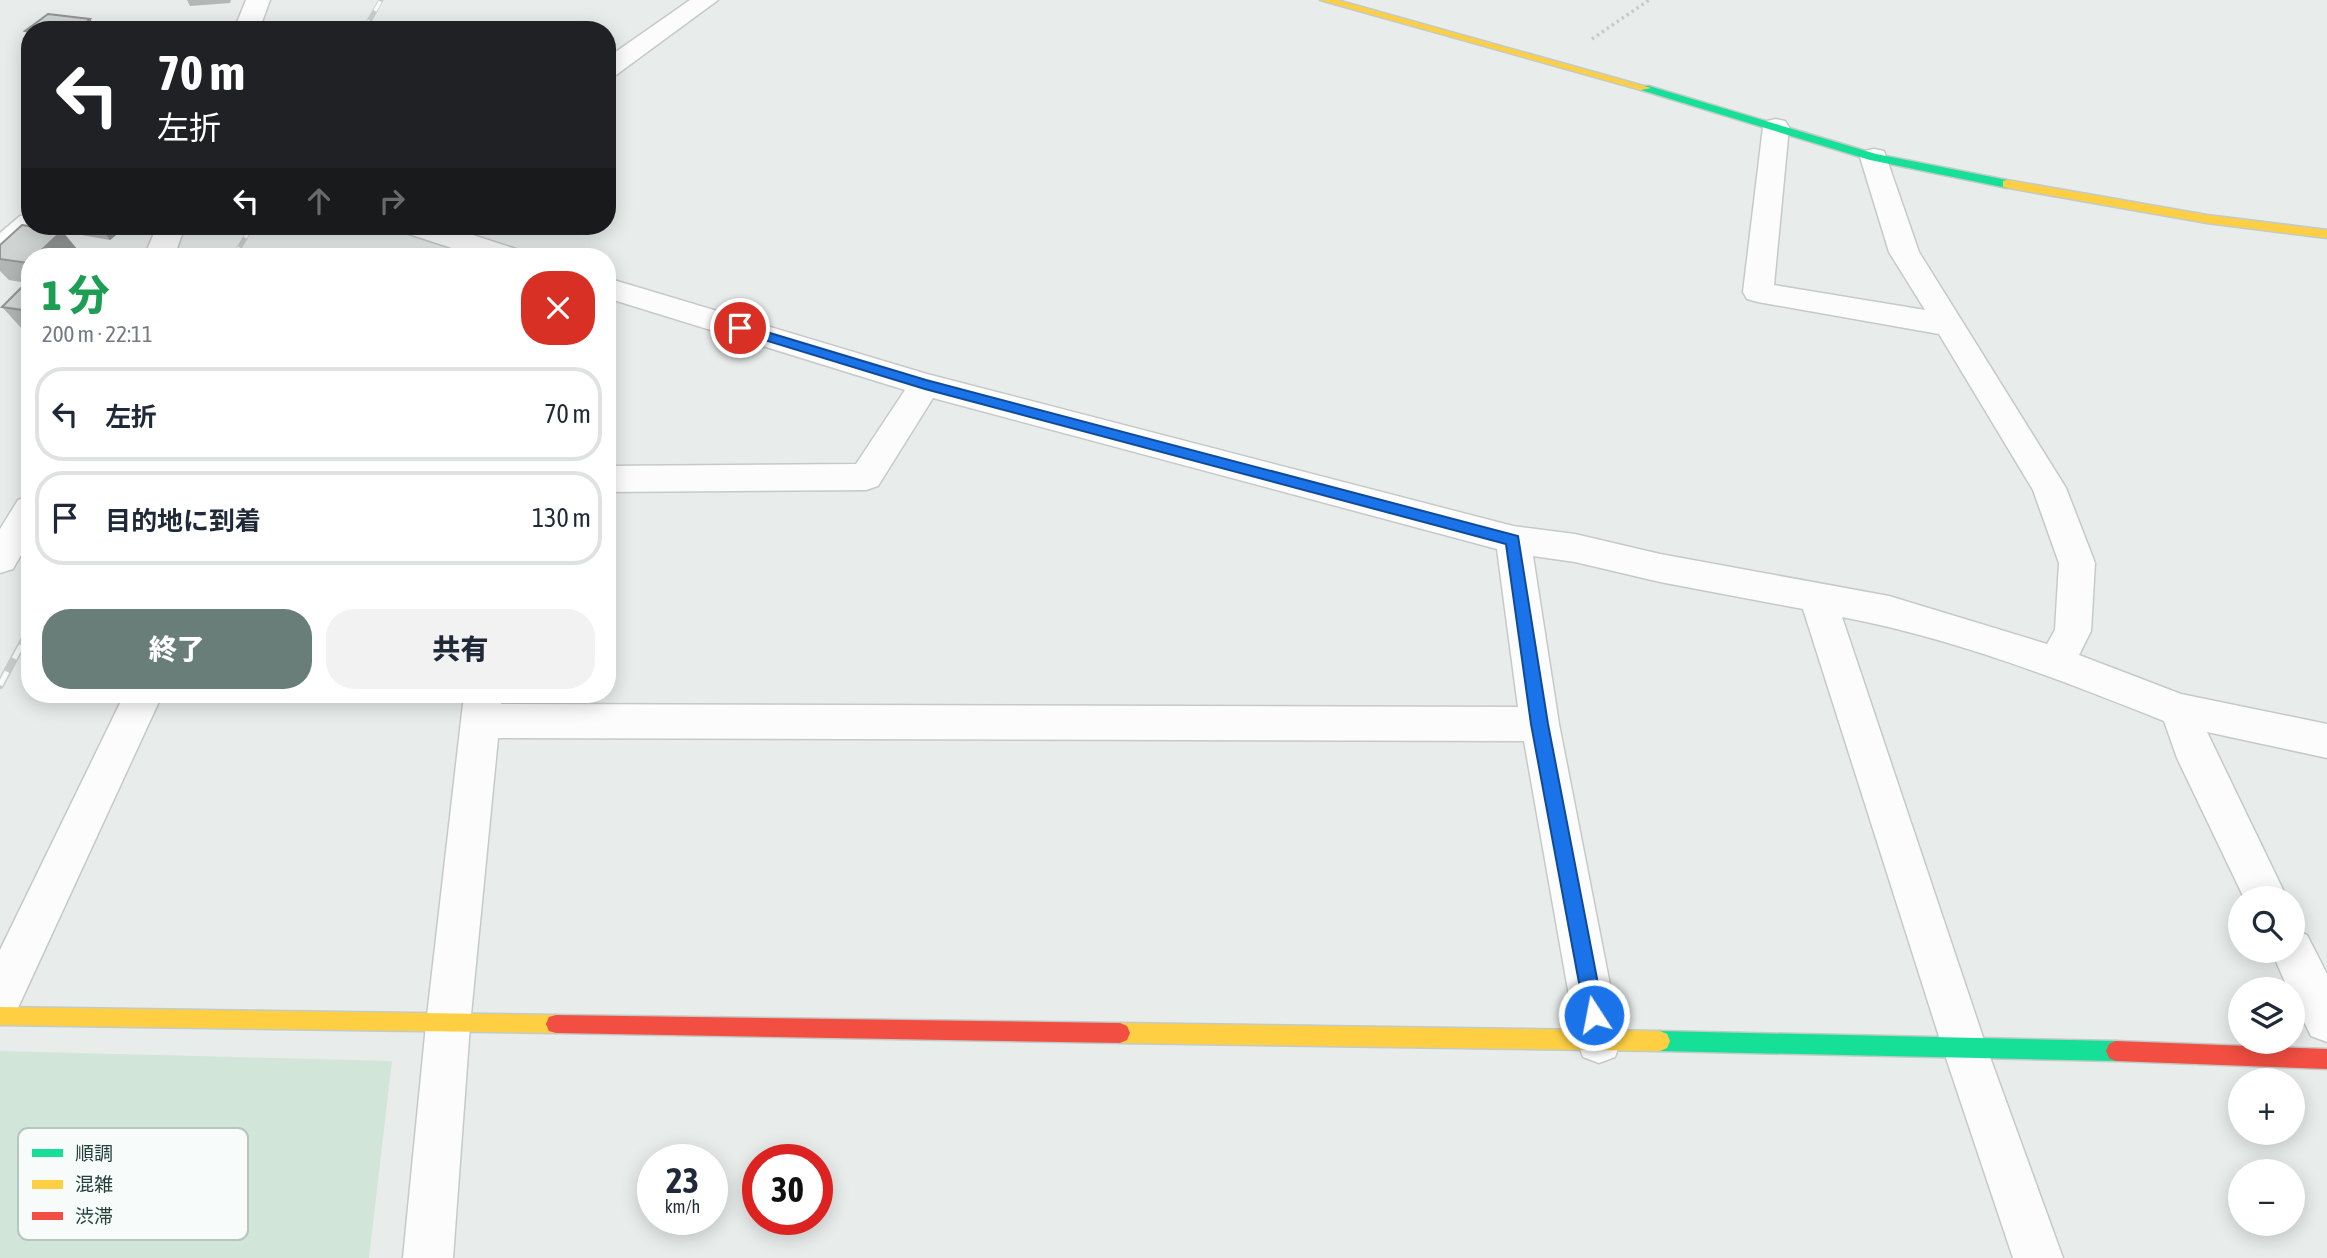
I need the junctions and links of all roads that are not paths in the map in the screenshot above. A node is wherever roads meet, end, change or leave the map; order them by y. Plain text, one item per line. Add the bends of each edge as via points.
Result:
1 (258, 0) edge
2 (706, 0) edge
3 (1325, 0) edge
4 (250, 21) edge
5 (616, 64) edge
6 (1776, 127) junction
7 (1874, 157) junction
8 (21, 230) edge
9 (2327, 234) edge
10 (443, 235) edge
11 (0, 248) edge
12 (482, 248) edge
13 (616, 291) edge
14 (1948, 325) junction
15 (925, 384) junction
16 (616, 479) edge
17 (21, 524) edge
18 (1513, 540) junction
19 (0, 559) edge
20 (1817, 597) junction
21 (2056, 662) junction
22 (139, 703) edge
23 (482, 708) edge
24 (2179, 710) junction
25 (1540, 724) junction
26 (2327, 741) edge
27 (2260, 886) edge
28 (2298, 963) edge
29 (0, 997) edge
30 (0, 1016) edge
31 (2327, 1020) edge
32 (447, 1025) junction
33 (1599, 1041) junction
34 (1964, 1046) junction
35 (2327, 1059) edge
36 (428, 1258) edge
37 (2038, 1258) edge

1 - 4 street
2 - 5 street
3 - 6 street
6 - 7 street
6 - 14 street via 1758,292
7 - 9 street via 2193,217
7 - 14 street via 1904,252
8 - 11 street
10 - 12 street
13 - 15 street
14 - 21 street via 2049,488 2077,563 2073,631
15 - 16 street via 866,477
15 - 18 street
17 - 19 street
18 - 20 street via 1575,548
18 - 25 street
20 - 21 street via 1889,611
20 - 34 street
21 - 24 street
22 - 29 street
23 - 25 street
23 - 32 street
24 - 26 street
24 - 27 street via 2197,758
25 - 33 street
28 - 31 street
30 - 32 street
32 - 33 street
32 - 36 street
33 - 34 street
34 - 35 street
34 - 37 street

